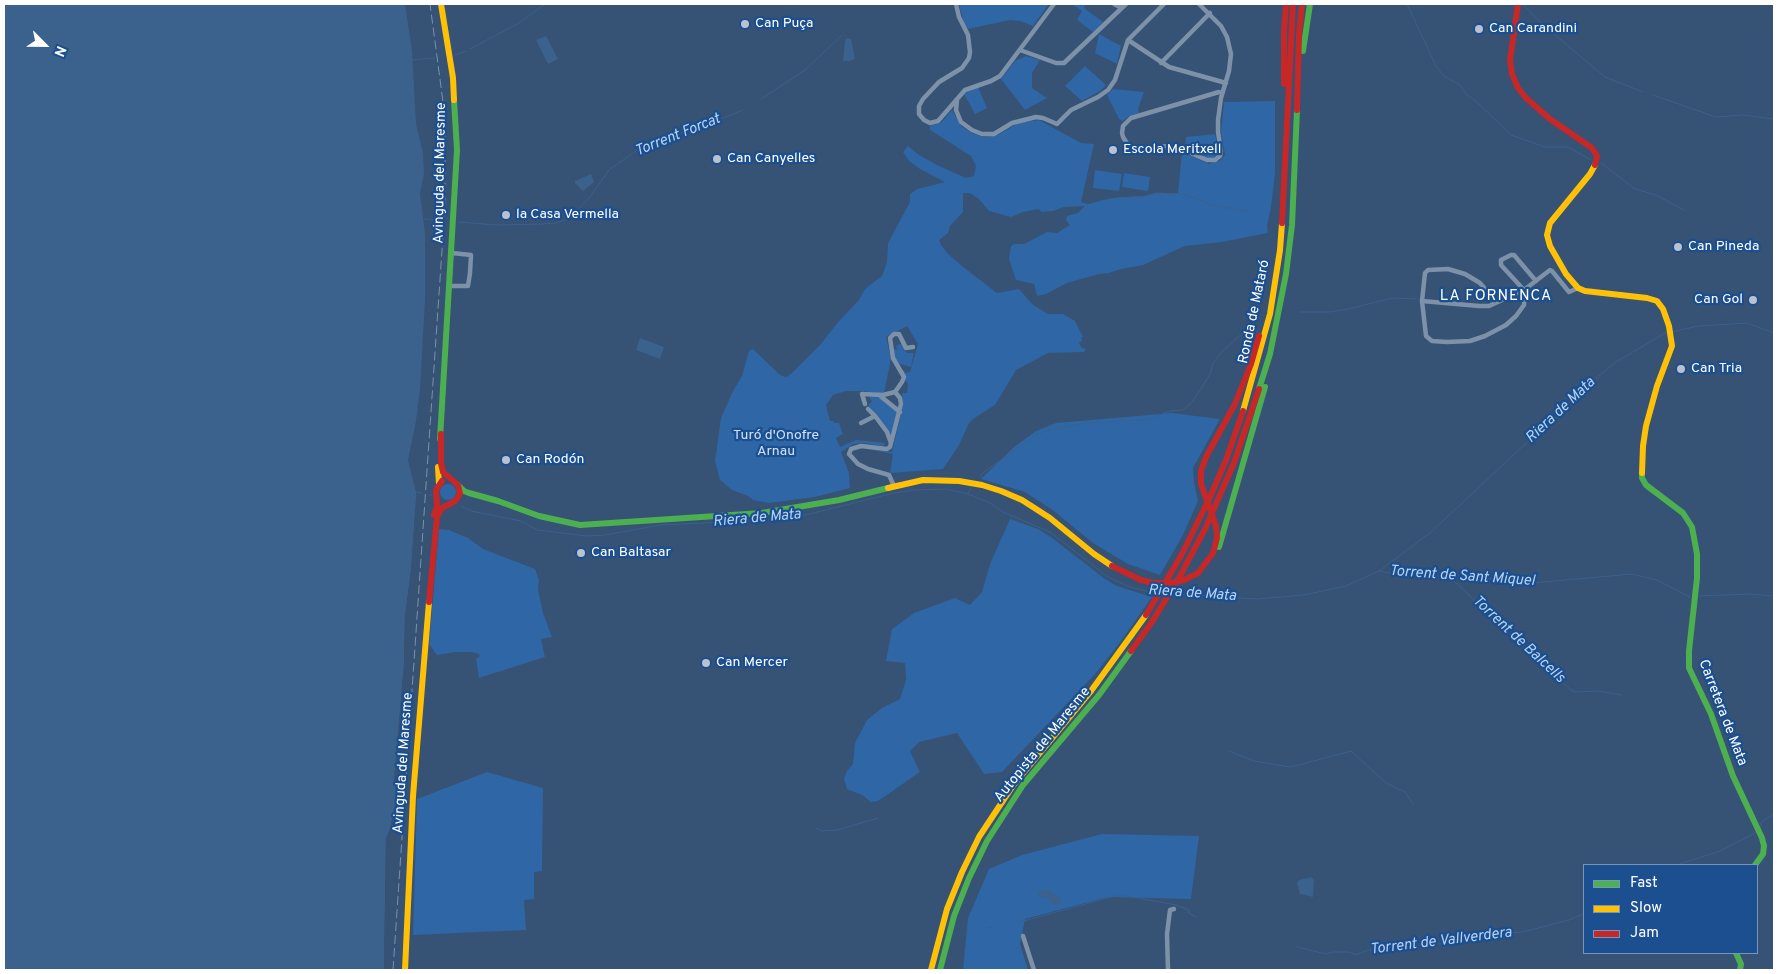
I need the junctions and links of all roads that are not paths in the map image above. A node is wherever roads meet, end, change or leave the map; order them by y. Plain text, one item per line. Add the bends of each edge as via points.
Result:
1 (441, 4) edge
2 (956, 4) edge
3 (1054, 4) edge
4 (1114, 4) edge
5 (1164, 4) edge
6 (1199, 4) edge
7 (1286, 4) edge
8 (1293, 4) edge
9 (1302, 4) edge
10 (1310, 4) edge
11 (1518, 4) edge
12 (1124, 6) edge
13 (1210, 13) junction
14 (1128, 40) junction
15 (1020, 50) junction
16 (1161, 63) junction
17 (1299, 75) junction
18 (1219, 81) junction
19 (1226, 83) junction
20 (1220, 93) junction
21 (959, 97) junction
22 (1286, 161) junction
23 (452, 253) junction
24 (1536, 281) junction
25 (1275, 283) junction
26 (450, 286) junction
27 (1578, 288) junction
28 (1524, 290) junction
29 (1422, 301) junction
30 (1496, 302) junction
31 (913, 347) dead end
32 (1270, 354) junction
33 (895, 392) junction
34 (879, 395) junction
35 (900, 412) junction
36 (875, 416) junction
37 (861, 423) dead end
38 (441, 434) junction
39 (891, 444) junction
40 (452, 480) junction
41 (439, 484) junction
42 (458, 485) junction
43 (894, 486) junction
44 (437, 496) junction
45 (479, 496) junction
46 (454, 502) junction
47 (432, 558) junction
48 (1198, 573) junction
49 (1165, 602) joint
50 (1154, 603) joint
51 (1756, 864) edge
52 (1174, 910) dead end
53 (1023, 936) dead end
54 (1736, 954) edge
55 (405, 970) edge
56 (931, 970) edge
57 (940, 970) edge
58 (1034, 970) edge
59 (1168, 970) edge
60 (1740, 970) edge

1 - 23 main road, Avinguda del Maresme via 456,115
2 - 21 street via 970,39 968,58 958,71 932,88 919,106 921,117 933,123
3 - 15 street
4 - 12 street
5 - 14 street
6 - 13 street
7 - 22 main road via 1283,128
8 - 22 main road, Ronda de Mataró
9 - 17 main road, Ronda de Mataró
10 - 17 main road
11 - 27 main road via 1510,54 1512,74 1518,88 1550,119 1592,148 1596,156 1593,170 1554,218 1547,232 1552,250
12 - 15 street via 1064,63
13 - 16 street
13 - 19 street via 1221,26 1229,45 1231,62
14 - 16 street
14 - 21 street via 1112,85 1098,97 1068,112 1057,124 1036,117 1012,123 994,134 982,134 968,128 959,118 956,110
15 - 21 street via 1000,76 969,88
16 - 18 street
17 - 32 main road, Ronda de Mataró via 1292,225
18 - 19 street
18 - 20 street
19 - 20 street
20 - 20 street via 1217,126 1221,154 1215,160 1168,146 1136,148 1128,145 1123,137 1123,126 1131,118
22 - 25 main road, Ronda de Mataró
23 - 26 main road, Avinguda del Maresme
23 - 26 street, Avinguda del Maresme via 471,255 468,286
24 - 27 street via 1550,270 1568,292
24 - 28 street
24 - 28 street via 1514,255 1501,260 1501,265
25 - 48 main road via 1242,386 1201,471 1201,484 1216,526 1216,538 1213,553
25 - 50 main road, Ronda de Mataró via 1254,375 1234,437 1210,497
26 - 38 main road, Avinguda del Maresme
27 - 51 main road, Carretera de Mata via 1585,292 1647,298 1657,302 1669,326 1672,338 1670,351 1646,426 1642,478 1646,485 1683,513 1692,527 1697,578 1689,668 1762,838 1763,854
28 - 29 street via 1524,305 1516,316 1496,330 1470,341 1428,339
28 - 30 street
29 - 30 street via 1484,307
29 - 30 street via 1425,273 1430,268 1465,274 1480,284
31 - 33 street via 906,348 899,334 890,338 893,358 904,376
32 - 48 main road via 1272,362 1220,543 1213,559
32 - 49 main road, Ronda de Mataró via 1249,422 1216,507
33 - 34 street
33 - 35 street via 901,401
34 - 35 street
34 - 36 street via 862,394 866,406
35 - 39 street
36 - 37 street
36 - 39 street
38 - 40 main road, Avinguda del Maresme via 442,468
38 - 41 main road, Avinguda del Maresme via 437,454
39 - 43 street via 887,450 861,446 851,449 849,454 858,464 889,475
40 - 41 main road
40 - 42 main road
41 - 44 main road
42 - 45 main road via 464,491
42 - 46 main road via 460,491
43 - 45 main road via 839,500 755,514 580,525 559,522
43 - 48 main road via 932,479 982,485 1034,506 1094,554 1130,575 1160,584 1177,582
44 - 46 main road via 441,501
44 - 47 main road, Avinguda del Maresme via 432,525
45 - 46 main road via 464,497
46 - 47 main road, Avinguda del Maresme via 442,508 437,517
47 - 55 main road, Avinguda del Maresme via 412,803
49 - 57 main road, Autopista del Maresme via 1116,673 1023,786 998,823 969,878 954,916
50 - 56 main road, Autopista del Maresme via 1118,656 991,817 959,879
52 - 59 street via 1170,910 1167,934
53 - 58 street
54 - 60 main road

